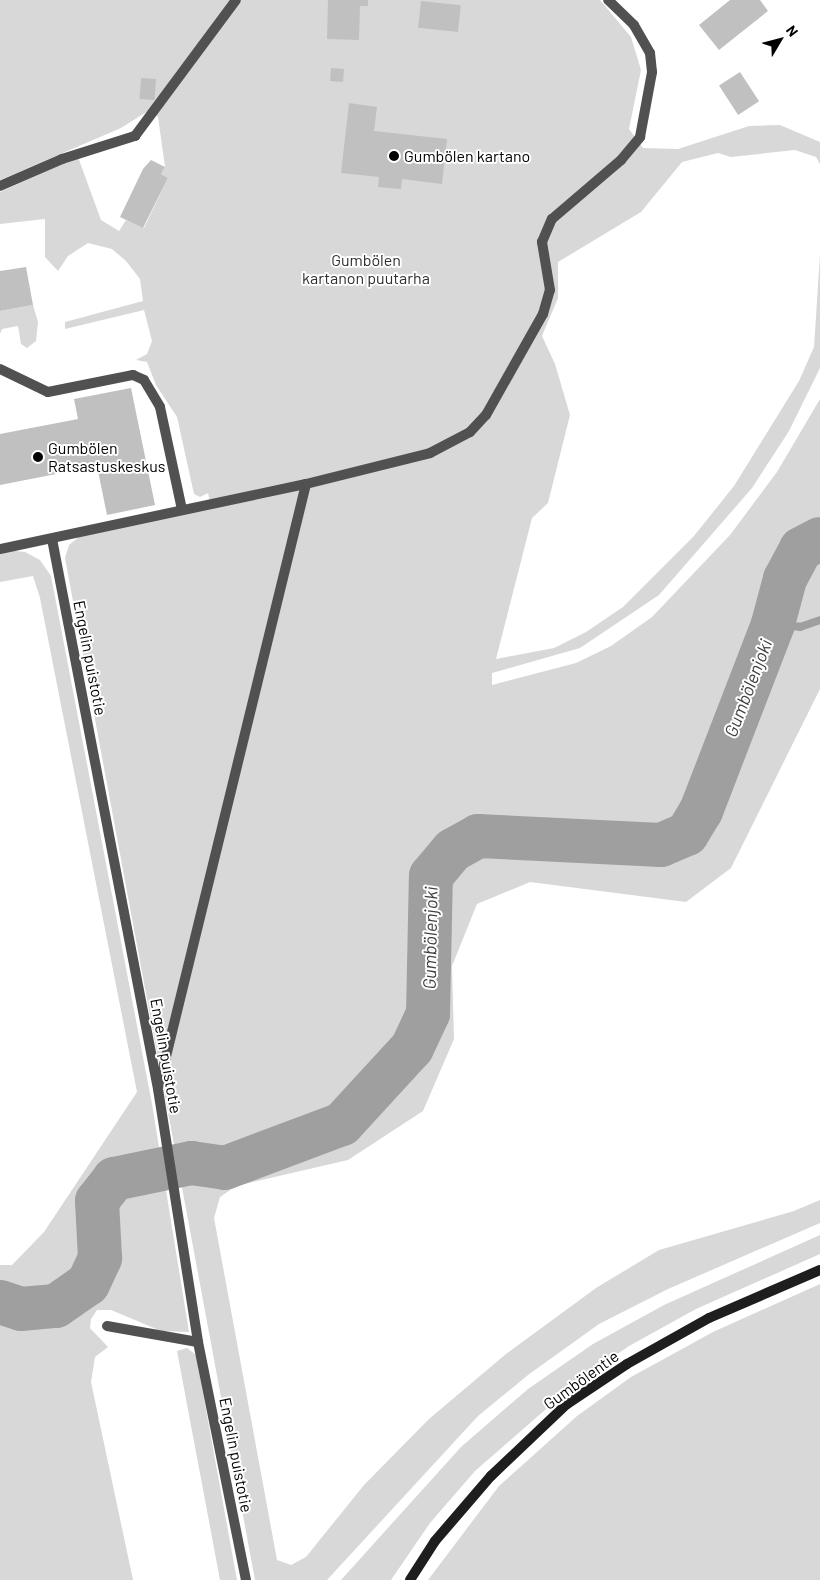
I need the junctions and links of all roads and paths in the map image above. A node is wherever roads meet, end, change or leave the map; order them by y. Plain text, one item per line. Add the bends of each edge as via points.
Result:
1 (236, 0) edge
2 (608, 0) edge
3 (0, 186) edge
4 (0, 368) edge
5 (306, 484) junction
6 (182, 510) junction
7 (52, 539) junction
8 (0, 548) edge
9 (158, 1089) junction
10 (820, 1270) edge
11 (107, 1326) dead end
12 (198, 1342) junction
13 (246, 1580) edge
14 (410, 1580) edge

1 - 3 street via 135,136 62,159
2 - 5 street via 634,25 650,53 652,72 640,137 621,160 552,219 542,242 550,290 543,314 486,415 470,432 430,453
4 - 6 street via 48,392 133,375 144,380 160,408
5 - 6 street
5 - 9 street
6 - 7 street
7 - 8 street
7 - 9 street, Engelin puistotie
9 - 12 street, Engelin puistotie
10 - 14 main road, Gumbölentie via 709,1318 627,1364 567,1404 491,1476 435,1541
11 - 12 street
12 - 13 street, Engelin puistotie

